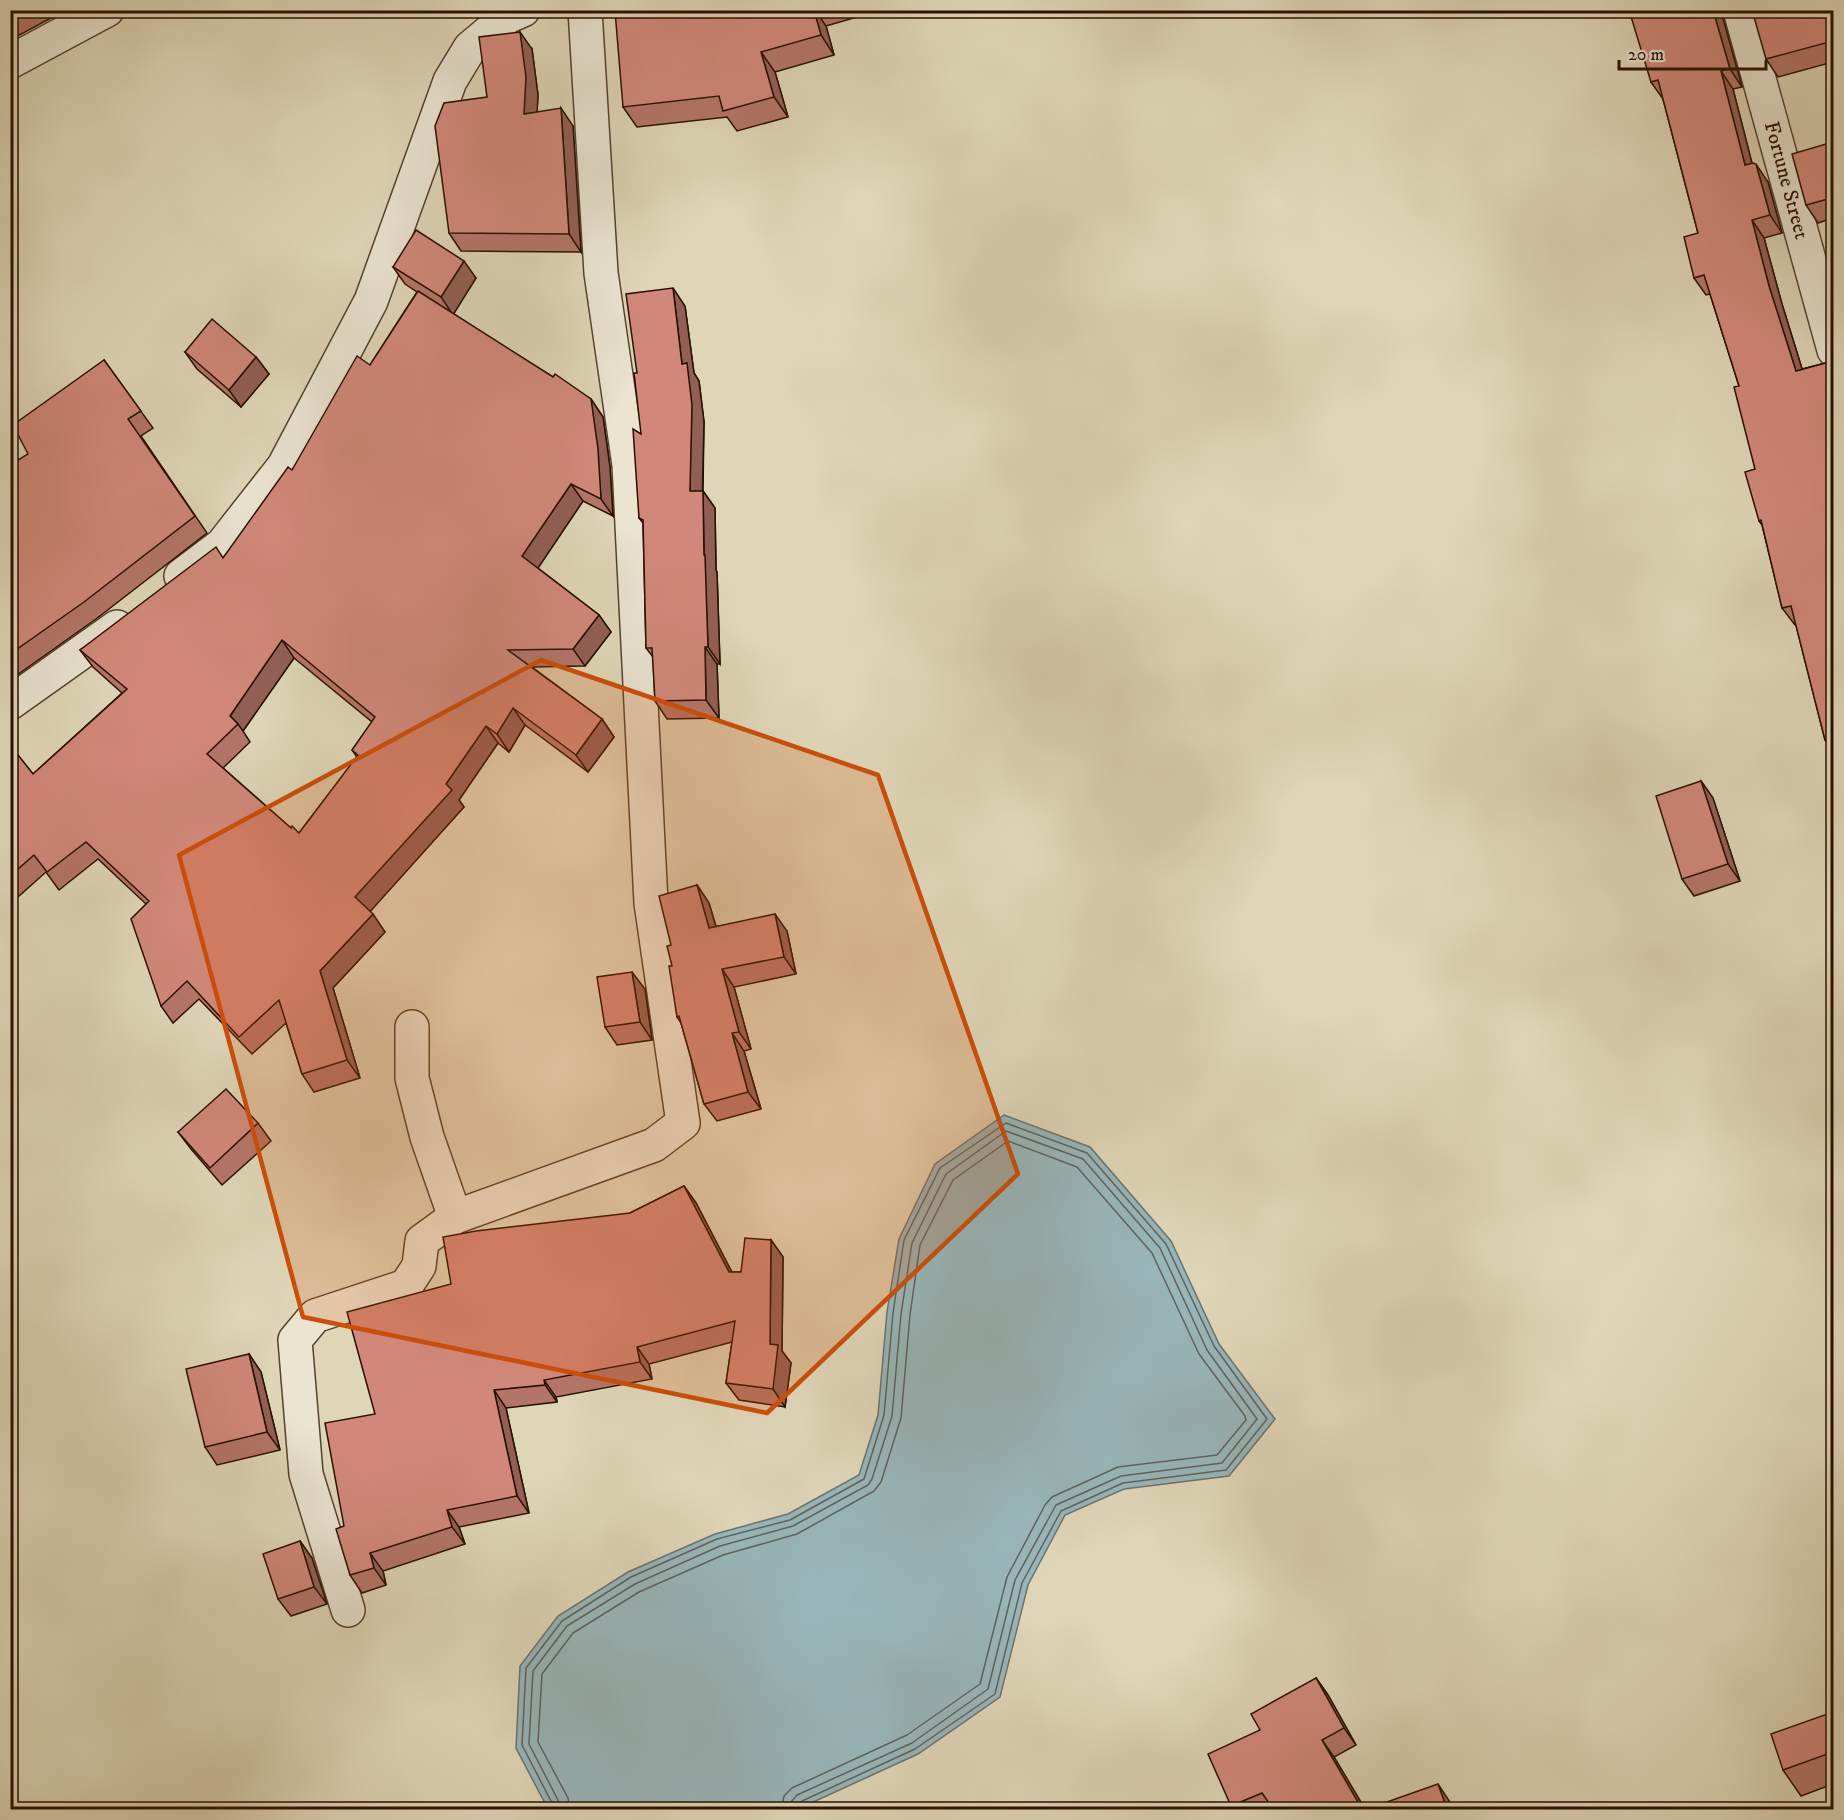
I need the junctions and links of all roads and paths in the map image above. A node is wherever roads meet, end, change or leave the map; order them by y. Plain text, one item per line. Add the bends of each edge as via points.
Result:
1 (107, 10) edge
2 (523, 10) edge
3 (585, 10) edge
4 (1740, 10) edge
5 (10, 62) edge
6 (1833, 350) edge
7 (10, 703) edge
8 (412, 1027) dead end
9 (455, 1217) junction
10 (348, 1610) dead end

1 - 5 street
2 - 7 street via 507,17 470,48 450,81 371,301 284,466 222,544
3 - 9 street via 601,273 629,465 651,903 683,1123 654,1145
4 - 6 street, Fortune Street
8 - 9 street via 412,1078 427,1137
9 - 10 street via 422,1241 419,1266 406,1286 315,1316 295,1340 306,1474

